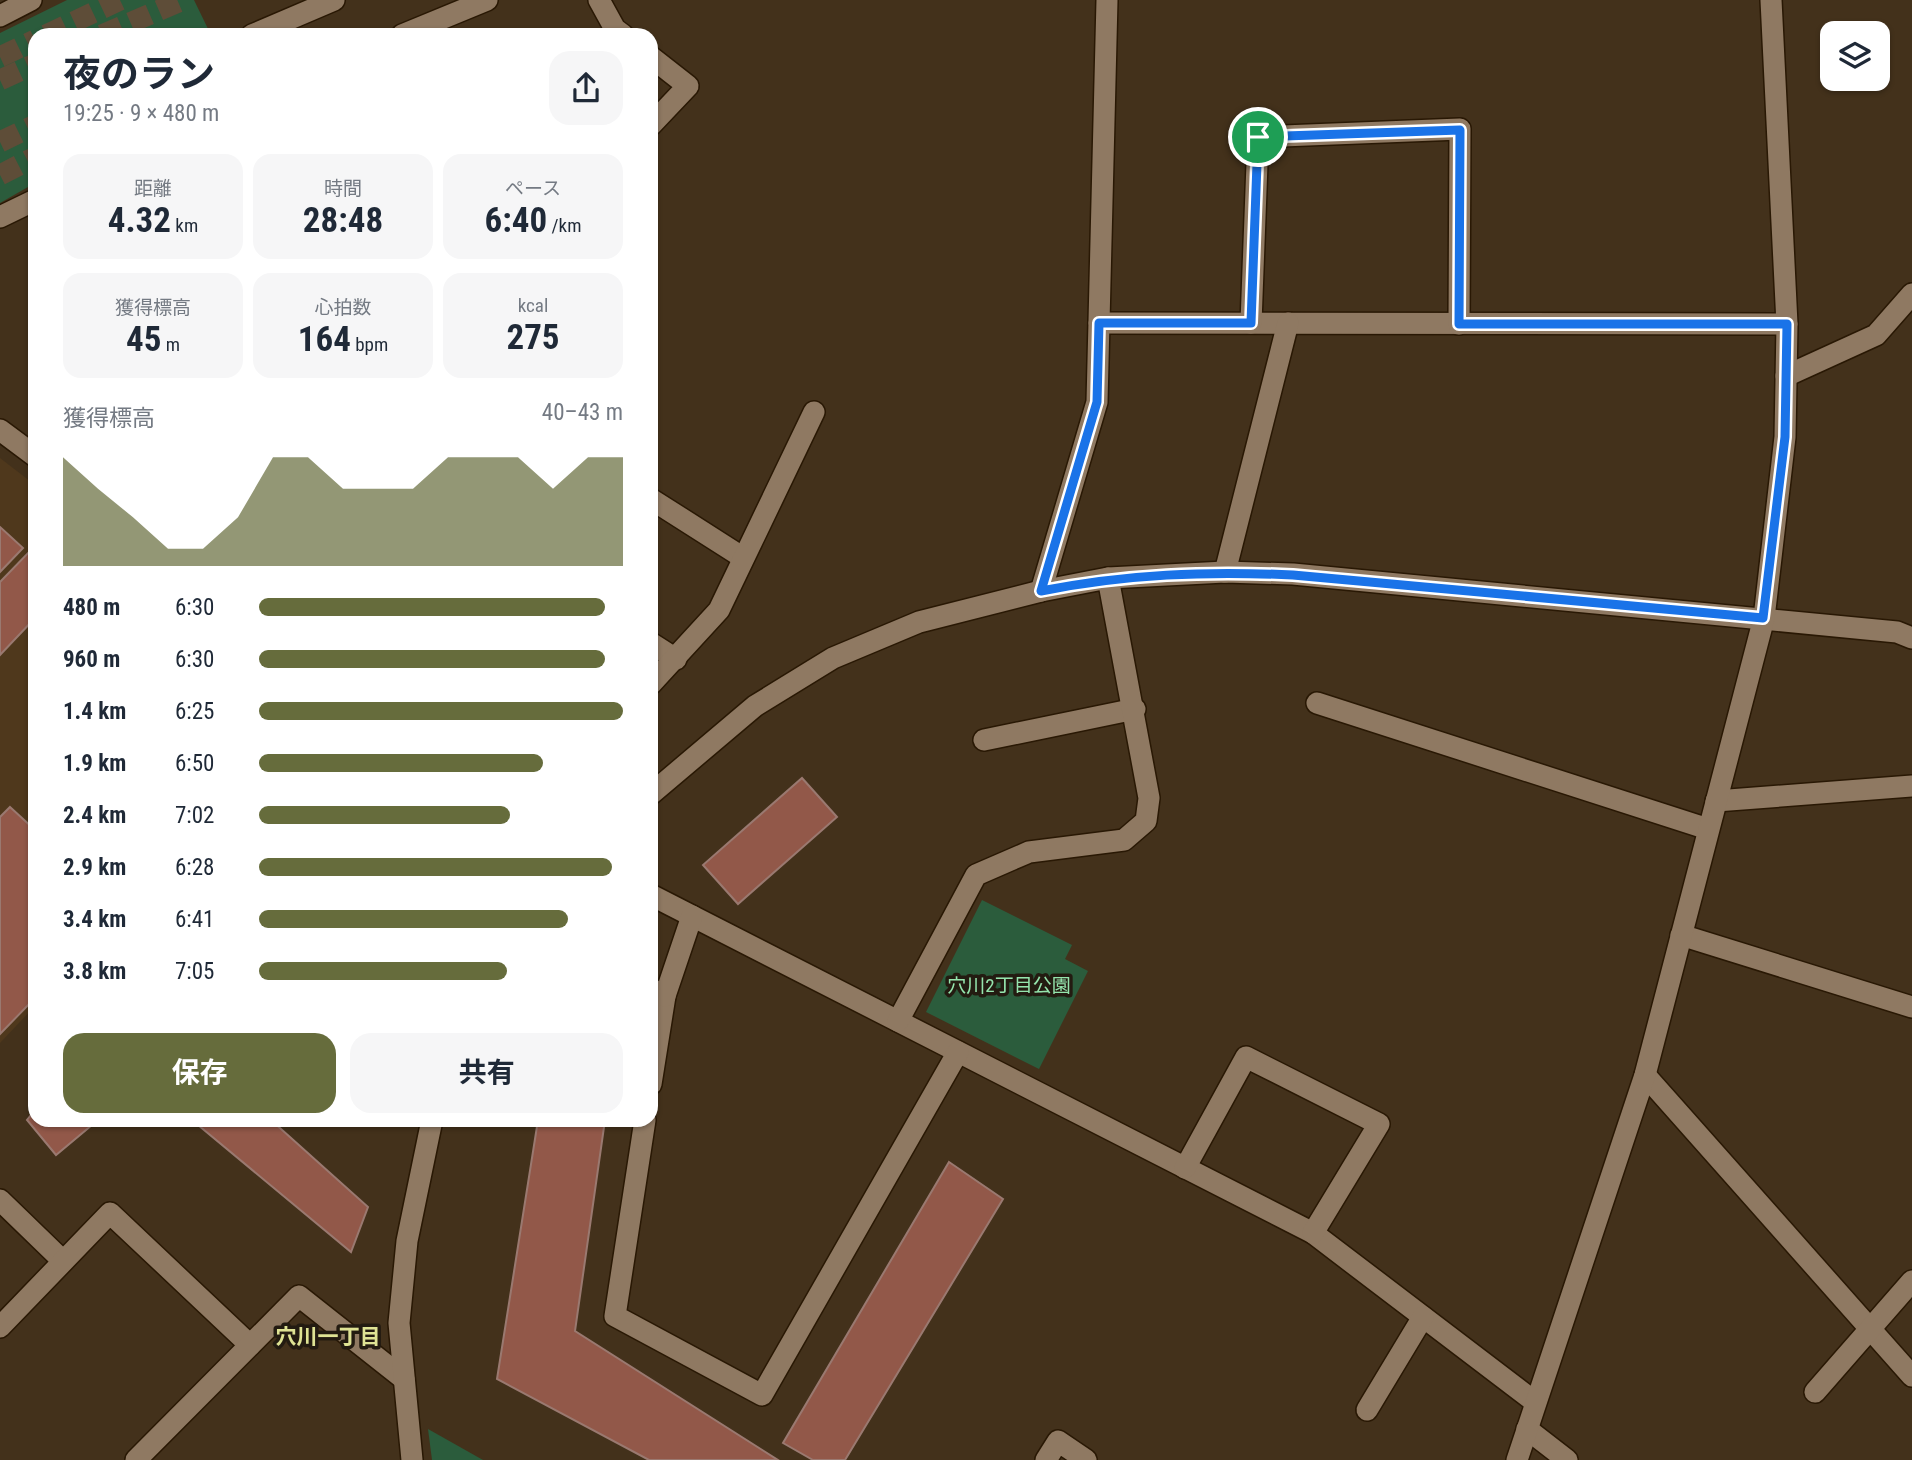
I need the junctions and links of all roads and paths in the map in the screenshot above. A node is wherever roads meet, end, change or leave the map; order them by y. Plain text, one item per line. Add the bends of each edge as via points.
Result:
1 (31, 0) edge
2 (334, 0) edge
3 (487, 0) edge
4 (599, 0) edge
5 (1107, 0) edge
6 (1772, 0) edge
7 (302, 13) junction
8 (0, 16) edge
9 (268, 28) edge
10 (277, 28) edge
11 (419, 28) edge
12 (614, 28) edge
13 (658, 62) edge
14 (658, 118) edge
15 (28, 203) edge
16 (0, 217) edge
17 (1912, 294) edge
18 (1099, 323) junction
19 (1251, 323) junction
20 (1288, 323) junction
21 (1459, 324) junction
22 (1787, 324) junction
23 (1786, 376) junction
24 (814, 412) dead end
25 (0, 430) edge
26 (28, 451) edge
27 (658, 503) edge
28 (743, 556) junction
29 (1224, 572) junction
30 (1108, 578) junction
31 (1041, 591) junction
32 (1763, 618) junction
33 (1912, 638) edge
34 (658, 647) edge
35 (676, 659) junction
36 (658, 677) edge
37 (1317, 702) dead end
38 (1135, 709) junction
39 (984, 740) dead end
40 (1912, 786) edge
41 (658, 787) edge
42 (1716, 801) junction
43 (1708, 830) junction
44 (658, 899) edge
45 (692, 916) junction
46 (1681, 935) junction
47 (658, 993) edge
48 (1912, 1007) edge
49 (898, 1021) junction
50 (958, 1052) junction
51 (1645, 1074) junction
52 (431, 1127) edge
53 (644, 1127) edge
54 (1185, 1168) junction
55 (0, 1200) edge
56 (1313, 1233) junction
57 (63, 1261) junction
58 (1912, 1281) edge
59 (1423, 1317) junction
60 (0, 1327) edge
61 (1870, 1328) junction
62 (250, 1345) junction
63 (1912, 1376) edge
64 (404, 1379) junction
65 (1815, 1392) dead end
66 (1535, 1402) junction
67 (1367, 1410) dead end
68 (1527, 1429) junction
69 (136, 1460) edge
70 (412, 1460) edge
71 (1046, 1460) edge
72 (1086, 1460) edge
73 (1517, 1460) edge
74 (1567, 1460) edge

1 - 8 street
2 - 7 street
3 - 11 street
4 - 12 street
5 - 18 street
6 - 22 street
7 - 9 street
7 - 10 street
13 - 14 street via 688,86
15 - 16 street
17 - 23 street via 1877,335
18 - 19 street
18 - 31 street via 1097,402
19 - 20 street
19 - 21 street via 1258,137 1460,130
20 - 21 street
20 - 29 street
21 - 22 street
22 - 23 street
23 - 32 street via 1785,437
24 - 28 street
25 - 26 street
27 - 28 street
28 - 35 street via 719,610
29 - 30 street
29 - 32 street
30 - 31 street
30 - 38 street
31 - 41 street via 919,622 833,658 755,706
32 - 33 street via 1897,632
32 - 42 street
34 - 35 street
35 - 36 street
37 - 43 street
38 - 39 street
38 - 49 street via 1149,798 1146,821 1124,840 1029,852 975,875
40 - 42 street
42 - 43 street
43 - 46 street
44 - 45 street
45 - 47 street
45 - 49 street
46 - 48 street
46 - 51 street
49 - 50 street
50 - 53 street via 762,1395 615,1316
50 - 54 street
51 - 61 street
51 - 66 street
52 - 64 street via 407,1241 399,1323
54 - 56 street
54 - 56 street via 1246,1057 1379,1124
55 - 57 street
56 - 59 street
57 - 60 street
57 - 62 street via 110,1213
58 - 61 street
59 - 66 street
59 - 67 street
61 - 63 street
61 - 65 street
62 - 64 street via 299,1296
62 - 69 street
64 - 70 street
66 - 68 street
68 - 73 street
68 - 74 street
71 - 72 street via 1058,1441

